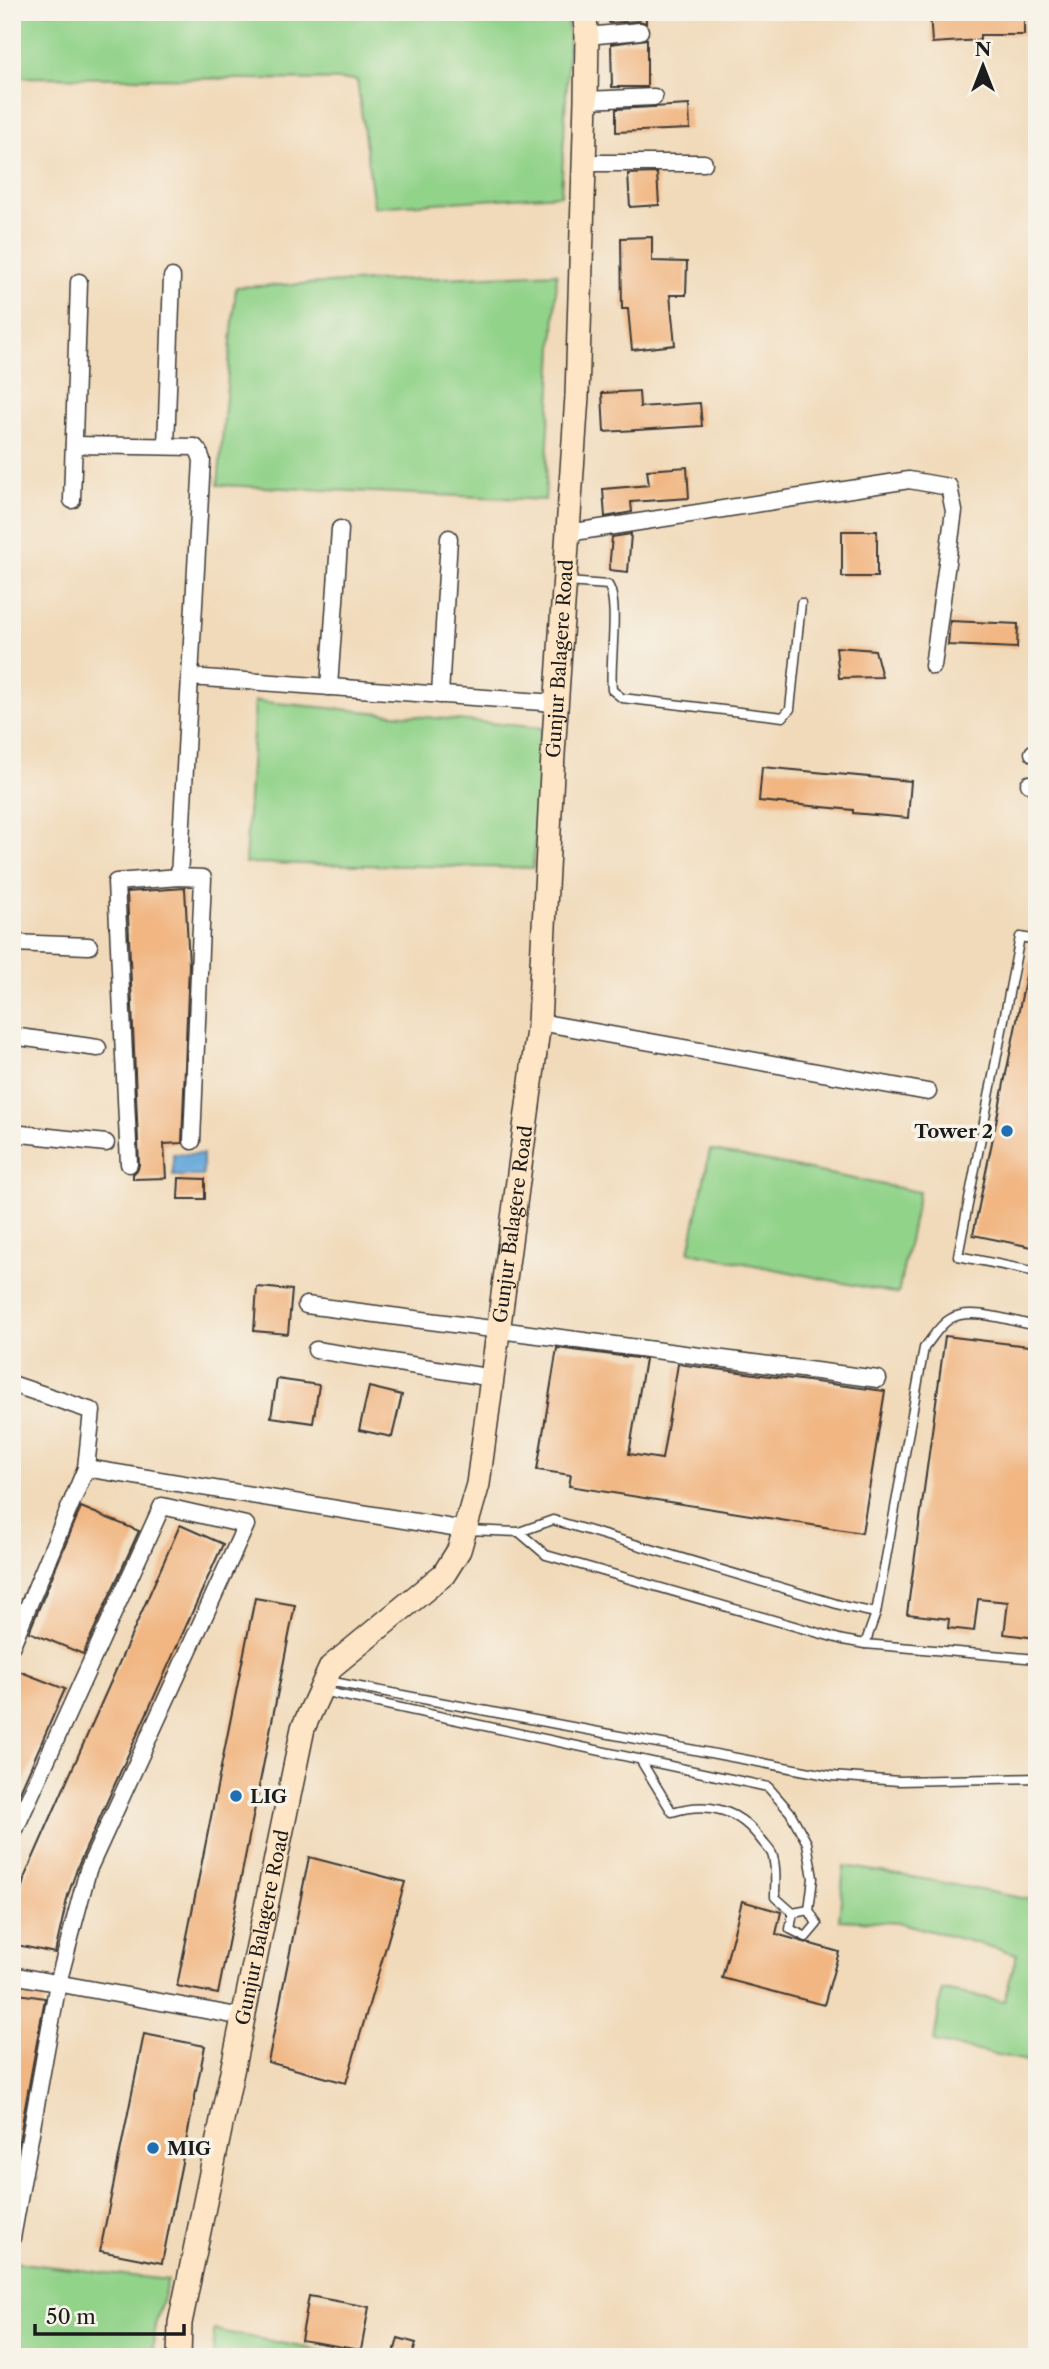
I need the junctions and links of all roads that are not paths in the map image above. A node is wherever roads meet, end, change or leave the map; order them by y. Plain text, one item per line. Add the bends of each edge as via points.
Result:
1 (584, 12) edge
2 (640, 31) dead end
3 (587, 36) junction
4 (654, 97) dead end
5 (586, 100) junction
6 (584, 163) junction
7 (704, 163) dead end
8 (172, 277) dead end
9 (79, 282) dead end
10 (74, 445) junction
11 (166, 446) junction
12 (72, 500) dead end
13 (340, 529) dead end
14 (568, 533) junction
15 (449, 538) dead end
16 (565, 582) junction
17 (801, 603) dead end
18 (933, 666) dead end
19 (190, 677) junction
20 (329, 687) junction
21 (440, 695) junction
22 (556, 703) junction
23 (179, 877) junction
24 (1037, 940) edge
25 (12, 943) edge
26 (89, 946) dead end
27 (539, 1022) junction
28 (12, 1036) edge
29 (98, 1048) dead end
30 (928, 1092) dead end
31 (12, 1133) edge
32 (192, 1141) dead end
33 (106, 1143) dead end
34 (129, 1164) dead end
35 (1037, 1272) edge
36 (306, 1305) dead end
37 (1037, 1326) edge
38 (499, 1331) junction
39 (316, 1350) dead end
40 (493, 1378) junction
41 (878, 1379) dead end
42 (12, 1384) edge
43 (86, 1468) junction
44 (465, 1530) junction
45 (519, 1532) junction
46 (876, 1613) junction
47 (865, 1644) junction
48 (12, 1645) edge
49 (1037, 1659) edge
50 (322, 1686) junction
51 (641, 1761) junction
52 (1037, 1778) edge
53 (12, 1836) edge
54 (808, 1910) junction
55 (793, 1913) junction
56 (12, 1975) edge
57 (58, 1983) junction
58 (243, 2017) junction
59 (12, 2238) edge
60 (180, 2357) edge

1 - 3 street, Gunjur Balagere Road
2 - 3 street
3 - 5 street, Gunjur Balagere Road
4 - 5 street
5 - 6 street, Gunjur Balagere Road
6 - 7 street
6 - 14 street, Gunjur Balagere Road
8 - 11 street
9 - 10 street
10 - 11 street
10 - 12 street
11 - 19 street via 195,447 202,460
13 - 20 street
14 - 16 street, Gunjur Balagere Road
14 - 18 street via 909,480 949,487 954,511
15 - 21 street
16 - 17 lane via 608,585 611,590 612,690 622,698 783,717 790,709
16 - 22 street, Gunjur Balagere Road
19 - 20 street
19 - 23 street
20 - 21 street
21 - 22 street
22 - 27 street, Gunjur Balagere Road
23 - 32 street via 203,878
23 - 34 street via 116,882
24 - 35 lane via 1020,937 958,1256
25 - 26 street
27 - 30 street
27 - 38 street, Gunjur Balagere Road
28 - 29 street
31 - 33 street
36 - 38 street
37 - 46 lane via 968,1314 950,1318 925,1349
38 - 40 street, Gunjur Balagere Road
38 - 41 street
39 - 40 street
40 - 44 street, Gunjur Balagere Road via 478,1484
42 - 43 street via 92,1411
43 - 44 street
43 - 48 street
44 - 45 lane
44 - 50 street, Gunjur Balagere Road via 460,1550 444,1574 331,1667
45 - 46 lane via 553,1520
45 - 47 lane via 546,1555
46 - 47 lane
47 - 49 lane
50 - 51 lane
50 - 52 lane via 832,1776 900,1781
50 - 58 street, Gunjur Balagere Road via 303,1728
51 - 54 lane via 768,1787 790,1812 807,1843 813,1878
51 - 55 lane via 672,1812 691,1807 733,1813 753,1829 772,1854 775,1898
53 - 57 street via 162,1506 246,1525 88,1870
54 - 55 lane
54 - 55 lane via 817,1924 806,1937 790,1929
56 - 57 street
57 - 58 street
57 - 59 street
58 - 60 street, Gunjur Balagere Road via 180,2323

